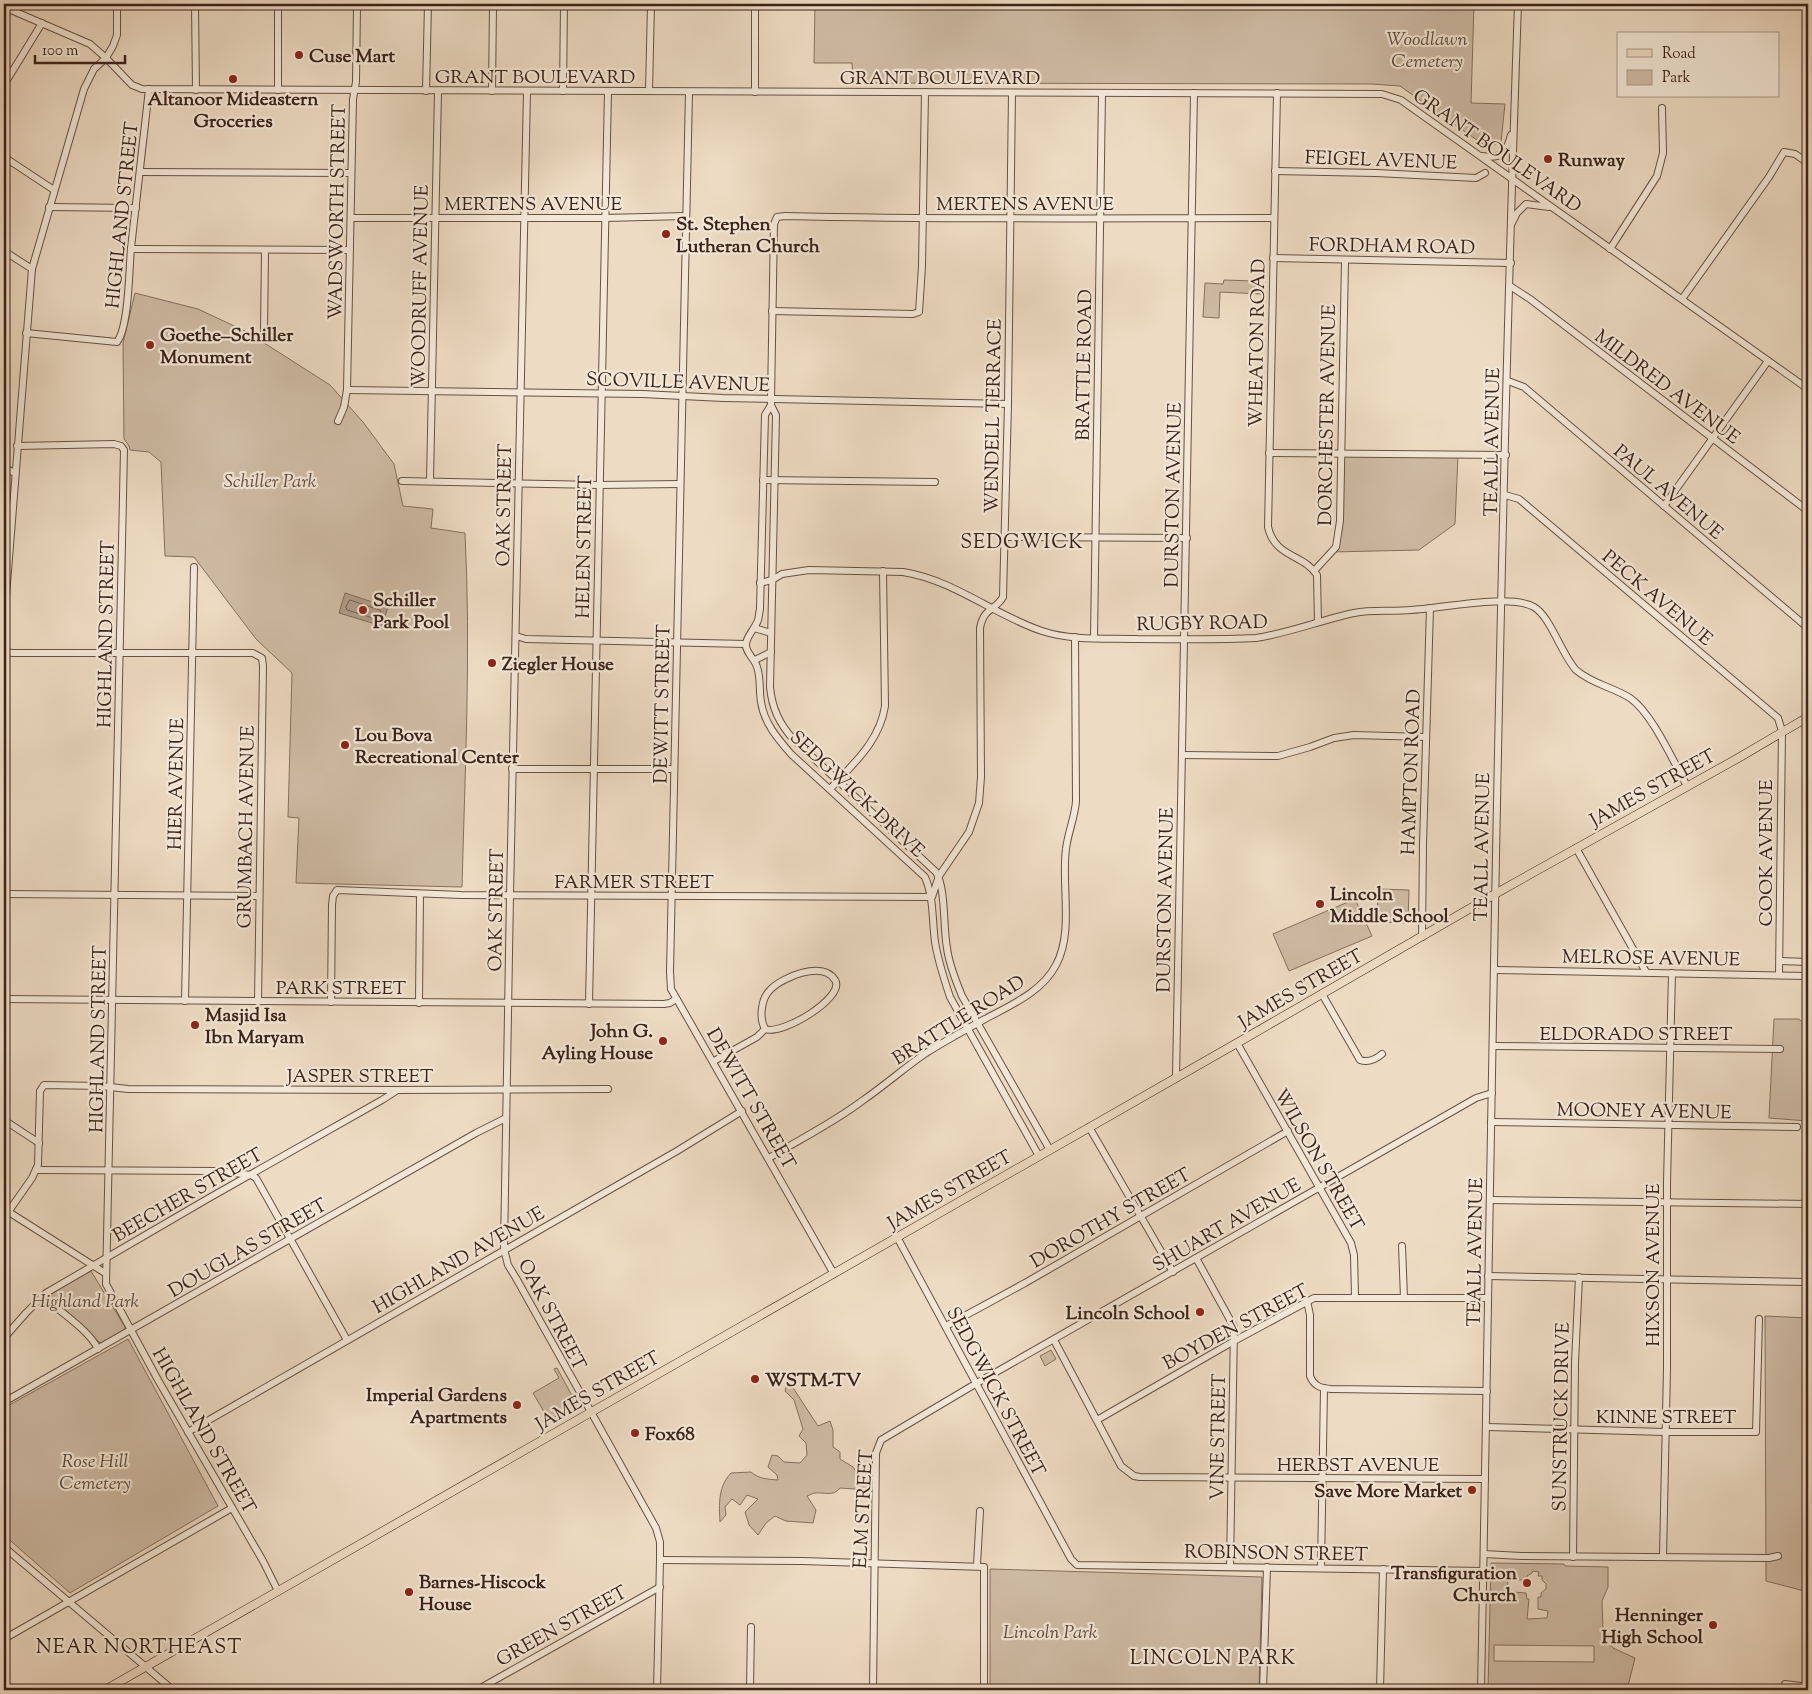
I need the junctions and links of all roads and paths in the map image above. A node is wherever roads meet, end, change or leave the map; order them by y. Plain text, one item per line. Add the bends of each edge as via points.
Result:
1 (117, 4) edge
2 (195, 4) edge
3 (278, 4) edge
4 (357, 4) edge
5 (428, 4) edge
6 (493, 4) edge
7 (564, 4) edge
8 (651, 4) edge
9 (755, 4) edge
10 (1518, 4) edge
11 (4, 7) edge
12 (42, 23) junction
13 (106, 58) junction
14 (4, 85) edge
15 (150, 89) junction
16 (196, 90) junction
17 (278, 90) junction
18 (355, 90) junction
19 (426, 91) junction
20 (438, 91) junction
21 (492, 91) junction
22 (527, 91) junction
23 (563, 91) junction
24 (608, 91) junction
25 (649, 92) junction
26 (689, 92) junction
27 (755, 92) junction
28 (925, 92) junction
29 (1012, 93) junction
30 (1102, 93) junction
31 (1277, 93) junction
32 (1194, 94) junction
33 (1662, 108) dead end
34 (1514, 126) junction
35 (1480, 155) junction
36 (4, 158) edge
37 (1808, 163) edge
38 (1275, 170) junction
39 (140, 172) junction
40 (351, 173) junction
41 (1485, 173) dead end
42 (1512, 178) junction
43 (54, 190) junction
44 (49, 207) junction
45 (136, 208) junction
46 (1553, 208) junction
47 (686, 216) junction
48 (776, 217) joint
49 (351, 218) junction
50 (436, 218) junction
51 (605, 218) junction
52 (1100, 218) junction
53 (1192, 218) junction
54 (1274, 218) junction
55 (524, 219) junction
56 (923, 219) junction
57 (1011, 220) junction
58 (1512, 224) junction
59 (131, 249) junction
60 (1610, 249) junction
61 (350, 250) junction
62 (4, 251) edge
63 (265, 251) junction
64 (1273, 258) junction
65 (1345, 260) junction
66 (1510, 263) junction
67 (32, 269) junction
68 (1510, 286) junction
69 (1682, 299) junction
70 (772, 311) junction
71 (26, 333) junction
72 (264, 333) dead end
73 (1768, 361) junction
74 (1508, 381) junction
75 (1808, 389) edge
76 (347, 390) junction
77 (433, 392) junction
78 (520, 393) junction
79 (601, 393) junction
80 (682, 396) junction
81 (771, 402) junction
82 (1008, 404) junction
83 (338, 421) dead end
84 (1712, 439) junction
85 (17, 446) junction
86 (1269, 453) junction
87 (1341, 454) junction
88 (1506, 455) junction
89 (4, 468) edge
90 (15, 473) junction
91 (763, 480) junction
92 (774, 480) junction
93 (402, 481) dead end
94 (430, 481) junction
95 (934, 482) dead end
96 (519, 483) junction
97 (680, 484) junction
98 (599, 485) junction
99 (1505, 495) junction
100 (1664, 506) junction
101 (1808, 511) edge
102 (1005, 536) junction
103 (1096, 537) junction
104 (1187, 538) junction
105 (194, 567) dead end
106 (883, 571) junction
107 (1314, 571) junction
108 (5, 579) edge
109 (772, 580) junction
110 (760, 583) junction
111 (1502, 603) junction
112 (990, 608) junction
113 (1430, 608) junction
114 (4, 621) edge
115 (1318, 622) junction
116 (754, 628) junction
117 (1808, 628) edge
118 (771, 633) junction
119 (516, 636) junction
120 (1076, 637) junction
121 (1094, 638) junction
122 (1184, 639) junction
123 (596, 641) junction
124 (677, 643) junction
125 (746, 644) junction
126 (4, 652) edge
127 (120, 652) junction
128 (193, 652) junction
129 (771, 652) junction
130 (755, 660) junction
131 (1808, 717) edge
132 (1782, 732) junction
133 (1426, 737) junction
134 (1182, 755) junction
135 (512, 768) junction
136 (593, 768) junction
137 (674, 769) junction
138 (838, 781) junction
139 (1687, 786) junction
140 (830, 789) junction
141 (1576, 848) junction
142 (939, 876) junction
143 (4, 894) edge
144 (116, 894) junction
145 (188, 894) junction
146 (420, 894) junction
147 (1495, 894) junction
148 (510, 895) junction
149 (258, 896) junction
150 (591, 896) junction
151 (672, 896) junction
152 (932, 897) junction
153 (1422, 937) junction
154 (1780, 961) junction
155 (1808, 962) edge
156 (951, 964) junction
157 (941, 969) junction
158 (1494, 970) junction
159 (1646, 972) junction
160 (1672, 973) junction
161 (1779, 975) junction
162 (1808, 976) edge
163 (1322, 994) junction
164 (4, 999) edge
165 (676, 999) junction
166 (113, 1000) junction
167 (185, 1001) junction
168 (258, 1002) junction
169 (331, 1002) junction
170 (419, 1003) junction
171 (508, 1003) junction
172 (589, 1004) junction
173 (976, 1024) junction
174 (765, 1029) junction
175 (967, 1029) junction
176 (1237, 1043) junction
177 (1492, 1046) junction
178 (1671, 1049) junction
179 (1780, 1049) dead end
180 (1382, 1054) dead end
181 (714, 1061) junction
182 (1000, 1064) junction
183 (989, 1069) junction
184 (1176, 1078) junction
185 (111, 1088) junction
186 (608, 1089) dead end
187 (397, 1090) junction
188 (506, 1090) junction
189 (1492, 1093) junction
190 (1023, 1103) junction
191 (1013, 1109) junction
192 (742, 1111) junction
193 (506, 1118) junction
194 (4, 1120) edge
195 (1491, 1122) junction
196 (1670, 1126) junction
197 (1089, 1128) junction
198 (1797, 1128) dead end
199 (1288, 1131) junction
200 (39, 1143) junction
201 (1050, 1150) junction
202 (1039, 1156) junction
203 (768, 1158) junction
204 (36, 1170) junction
205 (110, 1171) junction
206 (251, 1174) junction
207 (1319, 1188) junction
208 (1490, 1200) junction
209 (1667, 1202) junction
210 (1808, 1204) edge
211 (6, 1210) edge
212 (1141, 1216) junction
213 (4, 1218) edge
214 (897, 1237) junction
215 (291, 1239) junction
216 (1402, 1246) dead end
217 (504, 1250) junction
218 (106, 1258) junction
219 (1196, 1258) junction
220 (94, 1266) junction
221 (1173, 1272) junction
222 (105, 1273) junction
223 (834, 1274) junction
224 (1488, 1276) junction
225 (1579, 1277) junction
226 (1667, 1279) junction
227 (1808, 1282) edge
228 (42, 1296) junction
229 (1355, 1297) junction
230 (1404, 1298) junction
231 (1488, 1298) junction
232 (1307, 1301) junction
233 (1759, 1319) dead end
234 (946, 1326) junction
235 (131, 1330) junction
236 (4, 1338) edge
237 (348, 1340) junction
238 (1054, 1340) junction
239 (1234, 1341) junction
240 (98, 1349) junction
241 (977, 1383) junction
242 (1324, 1388) junction
243 (1486, 1391) junction
244 (4, 1401) edge
245 (591, 1413) junction
246 (1097, 1420) junction
247 (1486, 1427) junction
248 (1575, 1430) junction
249 (188, 1432) junction
250 (1665, 1432) junction
251 (1231, 1478) junction
252 (1323, 1479) junction
253 (1485, 1479) junction
254 (232, 1508) junction
255 (980, 1511) dead end
256 (4, 1547) edge
257 (1484, 1554) junction
258 (1573, 1556) junction
259 (1778, 1556) dead end
260 (1663, 1557) junction
261 (1070, 1559) joint
262 (660, 1560) junction
263 (874, 1563) junction
264 (977, 1565) junction
265 (1230, 1566) junction
266 (1267, 1567) junction
267 (1321, 1568) junction
268 (1383, 1569) junction
269 (1484, 1571) junction
270 (660, 1587) junction
271 (278, 1591) junction
272 (69, 1602) junction
273 (751, 1627) dead end
274 (4, 1639) edge
275 (146, 1667) junction
276 (1785, 1684) dead end
277 (1808, 1687) edge
278 (105, 1690) edge
279 (173, 1690) edge
280 (477, 1690) edge
281 (657, 1690) edge
282 (750, 1690) edge
283 (873, 1690) edge
284 (984, 1690) edge
285 (1263, 1690) edge
286 (1380, 1690) edge
287 (1481, 1690) edge

1 - 13 street via 117,35
2 - 16 street
3 - 17 street
4 - 18 street, WADSWORTH STREET
5 - 19 street
6 - 21 street
7 - 23 street
8 - 25 street
9 - 27 street
10 - 34 street, TEALL AVENUE
11 - 12 street, GRANT BOULEVARD
12 - 13 street, GRANT BOULEVARD via 90,44
12 - 14 street
13 - 15 street, GRANT BOULEVARD via 132,85
13 - 43 street via 94,69 84,89
15 - 16 street, GRANT BOULEVARD
15 - 39 street, HIGHLAND STREET
16 - 17 street, GRANT BOULEVARD
17 - 18 street, GRANT BOULEVARD
18 - 19 street, GRANT BOULEVARD
18 - 40 street, WADSWORTH STREET
19 - 20 street, GRANT BOULEVARD
20 - 21 street, GRANT BOULEVARD
20 - 50 street, WOODRUFF AVENUE
21 - 22 street, GRANT BOULEVARD
22 - 23 street, GRANT BOULEVARD
22 - 55 street, OAK STREET
23 - 24 street, GRANT BOULEVARD
24 - 25 street, GRANT BOULEVARD
24 - 51 street, HELEN STREET
25 - 26 street, GRANT BOULEVARD
26 - 27 street, GRANT BOULEVARD
26 - 47 street, DEWITT STREET
27 - 28 street, GRANT BOULEVARD
28 - 29 street, GRANT BOULEVARD
28 - 56 street
29 - 30 street, GRANT BOULEVARD
29 - 57 street, WENDELL TERRACE
30 - 32 street, GRANT BOULEVARD
30 - 52 street, BRATTLE ROAD
31 - 32 street, GRANT BOULEVARD
31 - 35 street, GRANT BOULEVARD via 1382,94 1394,97
31 - 38 street, WHEATON ROAD
32 - 53 street, DURSTON AVENUE
33 - 60 street via 1662,153 1657,176
34 - 35 street via 1507,148 1501,155
34 - 42 street, TEALL AVENUE
35 - 42 street, GRANT BOULEVARD
36 - 43 street
37 - 69 street via 1784,152
38 - 41 street, FEIGEL AVENUE via 1476,178
38 - 54 street, WHEATON ROAD
39 - 40 street
39 - 45 street, HIGHLAND STREET
40 - 49 street, WADSWORTH STREET
42 - 46 street, GRANT BOULEVARD
42 - 58 street, TEALL AVENUE
43 - 44 street
44 - 45 street
44 - 67 street
45 - 59 street, HIGHLAND STREET
46 - 58 street via 1526,204
46 - 60 street, GRANT BOULEVARD
47 - 51 street, MERTENS AVENUE
47 - 80 street, DEWITT STREET
48 - 56 street, MERTENS AVENUE
48 - 70 street, SEDGWICK DRIVE
49 - 50 street, MERTENS AVENUE
49 - 61 street, WADSWORTH STREET
50 - 55 street, MERTENS AVENUE
50 - 77 street, WOODRUFF AVENUE
51 - 55 street, MERTENS AVENUE
51 - 79 street, HELEN STREET
52 - 53 street, MERTENS AVENUE
52 - 57 street, MERTENS AVENUE
52 - 103 street, BRATTLE ROAD
53 - 54 street, MERTENS AVENUE
53 - 104 street, DURSTON AVENUE
54 - 64 street, WHEATON ROAD
55 - 78 street, OAK STREET
56 - 57 street, MERTENS AVENUE
56 - 70 street via 920,309 917,313
57 - 82 street, WENDELL TERRACE
58 - 66 street, TEALL AVENUE
59 - 63 street
59 - 71 street, HIGHLAND STREET via 124,321 117,342
60 - 69 street, GRANT BOULEVARD
61 - 63 street
61 - 76 street, WADSWORTH STREET
62 - 67 street
63 - 72 street
64 - 65 street, FORDHAM ROAD
64 - 86 street, WHEATON ROAD
65 - 66 street, FORDHAM ROAD
65 - 87 street, DORCHESTER AVENUE
66 - 68 street, TEALL AVENUE
67 - 71 street
68 - 74 street, TEALL AVENUE
68 - 84 street, MILDRED AVENUE
69 - 73 street, GRANT BOULEVARD
70 - 81 street, SEDGWICK DRIVE
71 - 85 street
73 - 75 street, GRANT BOULEVARD
73 - 84 street
74 - 88 street, TEALL AVENUE
74 - 100 street, PAUL AVENUE via 1524,387
76 - 77 street, SCOVILLE AVENUE
76 - 83 street, WADSWORTH STREET
77 - 78 street, SCOVILLE AVENUE
77 - 94 street, WOODRUFF AVENUE
78 - 79 street, SCOVILLE AVENUE
78 - 96 street, OAK STREET
79 - 80 street, SCOVILLE AVENUE
79 - 98 street, HELEN STREET
80 - 81 street, SCOVILLE AVENUE
80 - 97 street, DEWITT STREET
81 - 82 street, SCOVILLE AVENUE
81 - 91 street, SEDGWICK DRIVE via 765,415
81 - 92 street, SEDGWICK DRIVE via 776,415
82 - 102 street, WENDELL TERRACE
84 - 100 street
84 - 101 street, MILDRED AVENUE
85 - 90 street
85 - 127 street, HIGHLAND STREET via 119,445 124,450
86 - 87 street
86 - 107 street, WHEATON ROAD via 1269,533 1286,554
87 - 88 street
87 - 107 street, DORCHESTER AVENUE via 1338,544
88 - 99 street, TEALL AVENUE
89 - 90 street
90 - 108 street
91 - 92 street
91 - 110 street, SEDGWICK DRIVE
92 - 95 street
92 - 109 street, SEDGWICK DRIVE
93 - 94 street
94 - 96 street
96 - 98 street
96 - 119 street, OAK STREET
97 - 98 street
97 - 124 street, DEWITT STREET
98 - 123 street, HELEN STREET
99 - 111 street, TEALL AVENUE
99 - 132 street, PECK AVENUE via 1519,499 1778,718
100 - 117 street, PAUL AVENUE
102 - 103 street
102 - 112 street, WENDELL TERRACE via 1003,597
103 - 104 street
103 - 121 street, BRATTLE ROAD
104 - 122 street, DURSTON AVENUE
105 - 128 street, HIER AVENUE
106 - 109 street, RUGBY ROAD via 809,570 782,574
106 - 112 street, RUGBY ROAD via 933,579
106 - 138 street via 883,717 869,746
107 - 115 street via 1318,579
108 - 114 street
109 - 110 street, RUGBY ROAD
109 - 118 street, SEDGWICK DRIVE
110 - 116 street, SEDGWICK DRIVE via 759,614
111 - 113 street, RUGBY ROAD
111 - 139 street, RUGBY ROAD via 1517,603 1537,609 1576,670 1625,695 1639,706
111 - 147 street, TEALL AVENUE
112 - 120 street, RUGBY ROAD via 1044,632
112 - 142 street, WENDELL TERRACE via 982,617 980,628 979,803 970,832
113 - 115 street, RUGBY ROAD via 1357,612
113 - 133 street, HAMPTON ROAD
115 - 122 street, RUGBY ROAD via 1256,638
116 - 118 street
116 - 125 street, SEDGWICK DRIVE
118 - 129 street, SEDGWICK DRIVE
119 - 123 street
119 - 135 street, OAK STREET
120 - 121 street, RUGBY ROAD
120 - 173 street, BRATTLE ROAD via 1076,801 1066,848 1061,954 1049,976 1039,986
121 - 122 street, RUGBY ROAD
122 - 134 street, DURSTON AVENUE
123 - 124 street
123 - 136 street, HELEN STREET
124 - 125 street
124 - 137 street, DEWITT STREET
125 - 130 street, SEDGWICK DRIVE
126 - 127 street
127 - 128 street
127 - 144 street, HIGHLAND STREET
128 - 145 street, HIER AVENUE
128 - 149 street, GRUMBACH AVENUE via 253,653 262,658
129 - 130 street
129 - 138 street, SEDGWICK DRIVE via 770,687 777,718 793,739
130 - 140 street, SEDGWICK DRIVE via 761,704 771,728 791,754
131 - 132 main road, JAMES STREET
132 - 139 main road, JAMES STREET
132 - 154 street, COOK AVENUE
133 - 134 street via 1354,735 1278,756
133 - 153 street, HAMPTON ROAD
134 - 184 street, DURSTON AVENUE
135 - 136 street
135 - 148 street, OAK STREET
136 - 137 street
136 - 150 street, HELEN STREET
137 - 151 street, DEWITT STREET
138 - 140 street
138 - 142 street, SEDGWICK DRIVE
139 - 141 main road, JAMES STREET
140 - 152 street, SEDGWICK DRIVE via 925,877
141 - 147 main road, JAMES STREET
141 - 159 street
142 - 152 street, WENDELL TERRACE
142 - 156 street, SEDGWICK DRIVE
143 - 144 street
144 - 145 street
144 - 166 street, HIGHLAND STREET
145 - 149 street
145 - 167 street, HIER AVENUE
146 - 148 street, FARMER STREET
146 - 169 street, FARMER STREET via 337,890 332,905
146 - 170 street
147 - 153 main road, JAMES STREET
147 - 158 street, TEALL AVENUE
148 - 150 street, FARMER STREET
148 - 171 street, OAK STREET
149 - 168 street, GRUMBACH AVENUE
150 - 151 street, FARMER STREET
150 - 172 street, HELEN STREET
151 - 152 street, FARMER STREET
151 - 165 street, DEWITT STREET via 670,972 671,989
152 - 157 street, SEDGWICK DRIVE via 933,928
153 - 163 main road, JAMES STREET
154 - 155 street
154 - 161 street, COOK AVENUE
156 - 157 street
156 - 173 street, SEDGWICK DRIVE
157 - 175 street, SEDGWICK DRIVE via 950,997
158 - 159 street, MELROSE AVENUE
158 - 177 street, TEALL AVENUE
159 - 160 street, MELROSE AVENUE
160 - 161 street, MELROSE AVENUE
160 - 178 street, HIXSON AVENUE
161 - 162 street, MELROSE AVENUE
163 - 176 main road, JAMES STREET
163 - 180 street via 1360,1060 1373,1060
164 - 166 street, PARK STREET
165 - 172 street, PARK STREET via 664,1004
165 - 181 street, DEWITT STREET
166 - 167 street, PARK STREET
166 - 185 street, HIGHLAND STREET
167 - 168 street, PARK STREET
168 - 169 street, PARK STREET
169 - 170 street, PARK STREET
170 - 171 street, PARK STREET
171 - 172 street, PARK STREET
171 - 188 street, OAK STREET
173 - 175 street, BRATTLE ROAD
173 - 182 street, SEDGWICK DRIVE
174 - 174 street via 778,1030 815,1010 836,992 835,979 830,974 813,970 798,973 770,989 763,1004
174 - 181 street via 757,1037
175 - 183 street, SEDGWICK DRIVE
175 - 203 street, BRATTLE ROAD via 927,1053 848,1110
176 - 184 main road, JAMES STREET
176 - 199 street, WILSON STREET
177 - 178 street, ELDORADO STREET
177 - 189 street, TEALL AVENUE
178 - 179 street, ELDORADO STREET
178 - 196 street, HIXSON AVENUE
181 - 192 street, DEWITT STREET
182 - 183 street
182 - 190 street, SEDGWICK DRIVE
183 - 191 street, SEDGWICK DRIVE
184 - 197 main road, JAMES STREET
185 - 187 street, JASPER STREET
185 - 200 street, JASPER STREET via 44,1085 40,1091
185 - 205 street, HIGHLAND STREET
186 - 188 street, JASPER STREET
187 - 188 street, JASPER STREET
187 - 206 street, BEECHER STREET
188 - 193 street, OAK STREET
189 - 195 street, TEALL AVENUE
189 - 207 street, SHUART AVENUE via 1476,1098
190 - 191 street
190 - 201 street, SEDGWICK DRIVE
191 - 202 street, SEDGWICK DRIVE
192 - 203 street, DEWITT STREET
192 - 217 street, HIGHLAND AVENUE
193 - 215 street, DOUGLAS STREET
193 - 217 street, OAK STREET
194 - 200 street
195 - 196 street, MOONEY AVENUE
195 - 208 street, TEALL AVENUE
196 - 198 street, MOONEY AVENUE
196 - 209 street, HIXSON AVENUE
197 - 201 main road, JAMES STREET
197 - 212 street
199 - 207 street, WILSON STREET
199 - 212 street, DOROTHY STREET
200 - 204 street
201 - 202 main road, JAMES STREET
202 - 214 main road, JAMES STREET
203 - 223 street, DEWITT STREET
204 - 205 street
204 - 211 street
205 - 206 street
205 - 218 street, HIGHLAND STREET
206 - 215 street
206 - 218 street, BEECHER STREET
207 - 219 street, SHUART AVENUE
207 - 229 street, WILSON STREET via 1351,1243
208 - 209 street
208 - 224 street, TEALL AVENUE
209 - 210 street
209 - 226 street, HIXSON AVENUE
211 - 213 street
211 - 220 street
212 - 221 street
212 - 234 street, DOROTHY STREET
214 - 223 main road, JAMES STREET
214 - 234 street, SEDGWICK STREET
215 - 235 street, DOUGLAS STREET
215 - 237 street
216 - 230 street
217 - 237 street, HIGHLAND AVENUE
217 - 245 street, OAK STREET via 508,1264
218 - 220 street, BEECHER STREET
218 - 222 street, HIGHLAND STREET
219 - 221 street, SHUART AVENUE
219 - 239 street, VINE STREET via 1232,1322
220 - 222 street
220 - 228 street, BEECHER STREET
221 - 238 street, SHUART AVENUE
222 - 235 street, HIGHLAND STREET via 108,1290
223 - 245 main road, JAMES STREET
224 - 225 street
224 - 231 street, TEALL AVENUE
225 - 226 street
225 - 248 street, SUNSTRUCK DRIVE
226 - 227 street
226 - 250 street, HIXSON AVENUE
228 - 236 street, BEECHER STREET
228 - 240 street via 85,1332
229 - 230 street, BOYDEN STREET
229 - 232 street, BOYDEN STREET
230 - 231 street, BOYDEN STREET
231 - 243 street, TEALL AVENUE
232 - 239 street, BOYDEN STREET
232 - 242 street via 1310,1376 1313,1383
233 - 250 street, KINNE STREET via 1756,1432
234 - 241 street, SEDGWICK STREET
235 - 240 street, DOUGLAS STREET
235 - 249 street, HIGHLAND STREET
237 - 249 street, HIGHLAND AVENUE
238 - 241 street, SHUART AVENUE
238 - 246 street, HERBST AVENUE
239 - 246 street, BOYDEN STREET
239 - 251 street, VINE STREET
240 - 244 street, DOUGLAS STREET
241 - 261 street, SEDGWICK STREET
241 - 263 street, ELM STREET via 881,1440 876,1453
242 - 243 street
242 - 252 street
243 - 247 street, TEALL AVENUE
245 - 262 street, OAK STREET via 654,1523 660,1542
245 - 271 main road, JAMES STREET
246 - 251 street, HERBST AVENUE via 1121,1466 1134,1476
247 - 248 street, KINNE STREET
247 - 253 street, TEALL AVENUE
248 - 250 street, KINNE STREET
248 - 258 street, SUNSTRUCK DRIVE
249 - 254 street, HIGHLAND STREET
250 - 260 street, HIXSON AVENUE
251 - 252 street, HERBST AVENUE
251 - 265 street, VINE STREET
252 - 253 street, HERBST AVENUE
252 - 267 street
253 - 257 street, TEALL AVENUE
254 - 271 street, HIGHLAND STREET
254 - 272 street
255 - 264 street
256 - 272 street
257 - 258 street
257 - 269 street, TEALL AVENUE
258 - 260 street
259 - 260 street
261 - 265 street, ROBINSON STREET via 1077,1565
262 - 263 street
262 - 270 street, OAK STREET
263 - 264 street
263 - 283 street, ELM STREET
264 - 284 street via 984,1567
265 - 266 street, ROBINSON STREET
266 - 267 street, ROBINSON STREET
266 - 285 street
267 - 268 street, ROBINSON STREET
268 - 269 street, ROBINSON STREET
268 - 286 street
269 - 287 street, TEALL AVENUE
270 - 280 street, GREEN STREET
270 - 281 street, OAK STREET
271 - 275 main road, JAMES STREET
272 - 274 street
272 - 275 street
273 - 282 street
275 - 278 main road, JAMES STREET
275 - 279 street
276 - 277 street

